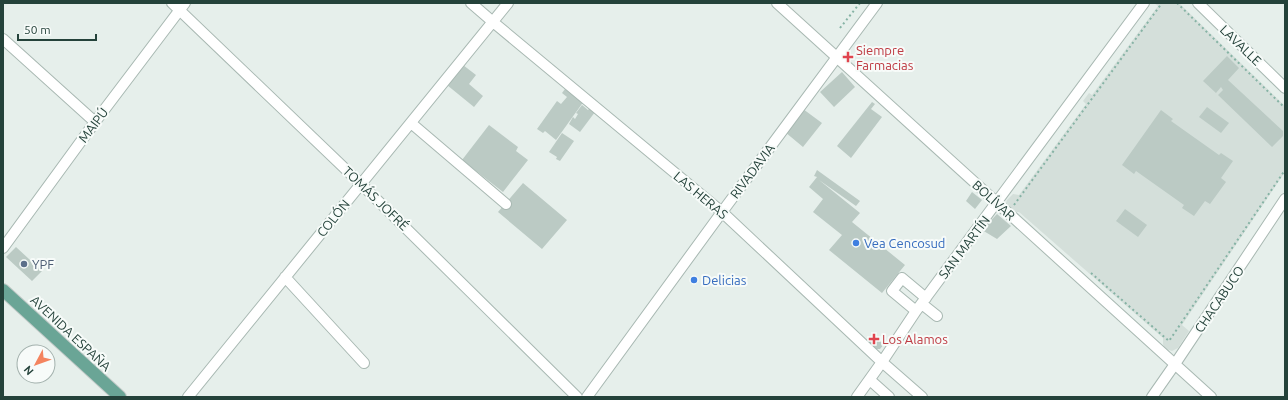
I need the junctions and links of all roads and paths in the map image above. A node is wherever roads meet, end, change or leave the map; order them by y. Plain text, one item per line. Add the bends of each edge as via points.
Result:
1 (172, 3) edge
2 (471, 3) edge
3 (508, 3) edge
4 (777, 3) edge
5 (860, 3) edge
6 (877, 3) edge
7 (1144, 3) edge
8 (1162, 3) edge
9 (1177, 3) edge
10 (1198, 3) edge
11 (182, 7) edge
12 (493, 22) junction
13 (840, 28) dead end
14 (3, 38) edge
15 (838, 57) junction
16 (1285, 88) edge
17 (1285, 108) edge
18 (95, 122) junction
19 (411, 123) junction
20 (1285, 170) edge
21 (361, 184) junction
22 (1285, 199) edge
23 (997, 203) junction
24 (506, 204) dead end
25 (1014, 206) dead end
26 (722, 212) junction
27 (3, 248) edge
28 (1091, 273) dead end
29 (284, 277) junction
30 (3, 290) edge
31 (921, 304) junction
32 (937, 316) dead end
33 (882, 362) junction
34 (364, 363) dead end
35 (1176, 364) junction
36 (870, 380) junction
37 (120, 397) edge
38 (188, 397) edge
39 (577, 397) edge
40 (587, 397) edge
41 (857, 397) edge
42 (889, 397) edge
43 (922, 397) edge
44 (1152, 397) edge
45 (1211, 397) edge

1 - 11 street, TOMÁS JOFRÉ
2 - 12 street, LAS HERAS
3 - 12 street, COLÓN
4 - 15 street, BOLÍVAR
5 - 13 path
6 - 15 street, RIVADAVIA
7 - 23 street, SAN MARTÍN
8 - 25 path
9 - 17 path
10 - 16 street, LAVALLE
11 - 18 street, MAIPÚ
11 - 21 street, TOMÁS JOFRÉ
12 - 19 street, COLÓN
12 - 26 street, LAS HERAS
14 - 18 street
15 - 23 street, BOLÍVAR
15 - 26 street, RIVADAVIA
18 - 27 street, MAIPÚ
19 - 21 street, COLÓN
19 - 24 street
20 - 28 path via 1169,341
21 - 29 street, COLÓN
21 - 39 street, TOMÁS JOFRÉ
22 - 35 street, CHACABUCO
23 - 31 street, SAN MARTÍN
23 - 35 street, BOLÍVAR
26 - 33 street, LAS HERAS
26 - 40 street, RIVADAVIA
29 - 34 street
29 - 38 street, COLÓN
30 - 37 main road, AVENIDA ESPAÑA
31 - 32 street
31 - 33 street, SAN MARTÍN
33 - 36 street, SAN MARTÍN
33 - 43 street, LAS HERAS
35 - 44 street, CHACABUCO
35 - 45 street, BOLÍVAR
36 - 41 street, SAN MARTÍN
36 - 42 street

